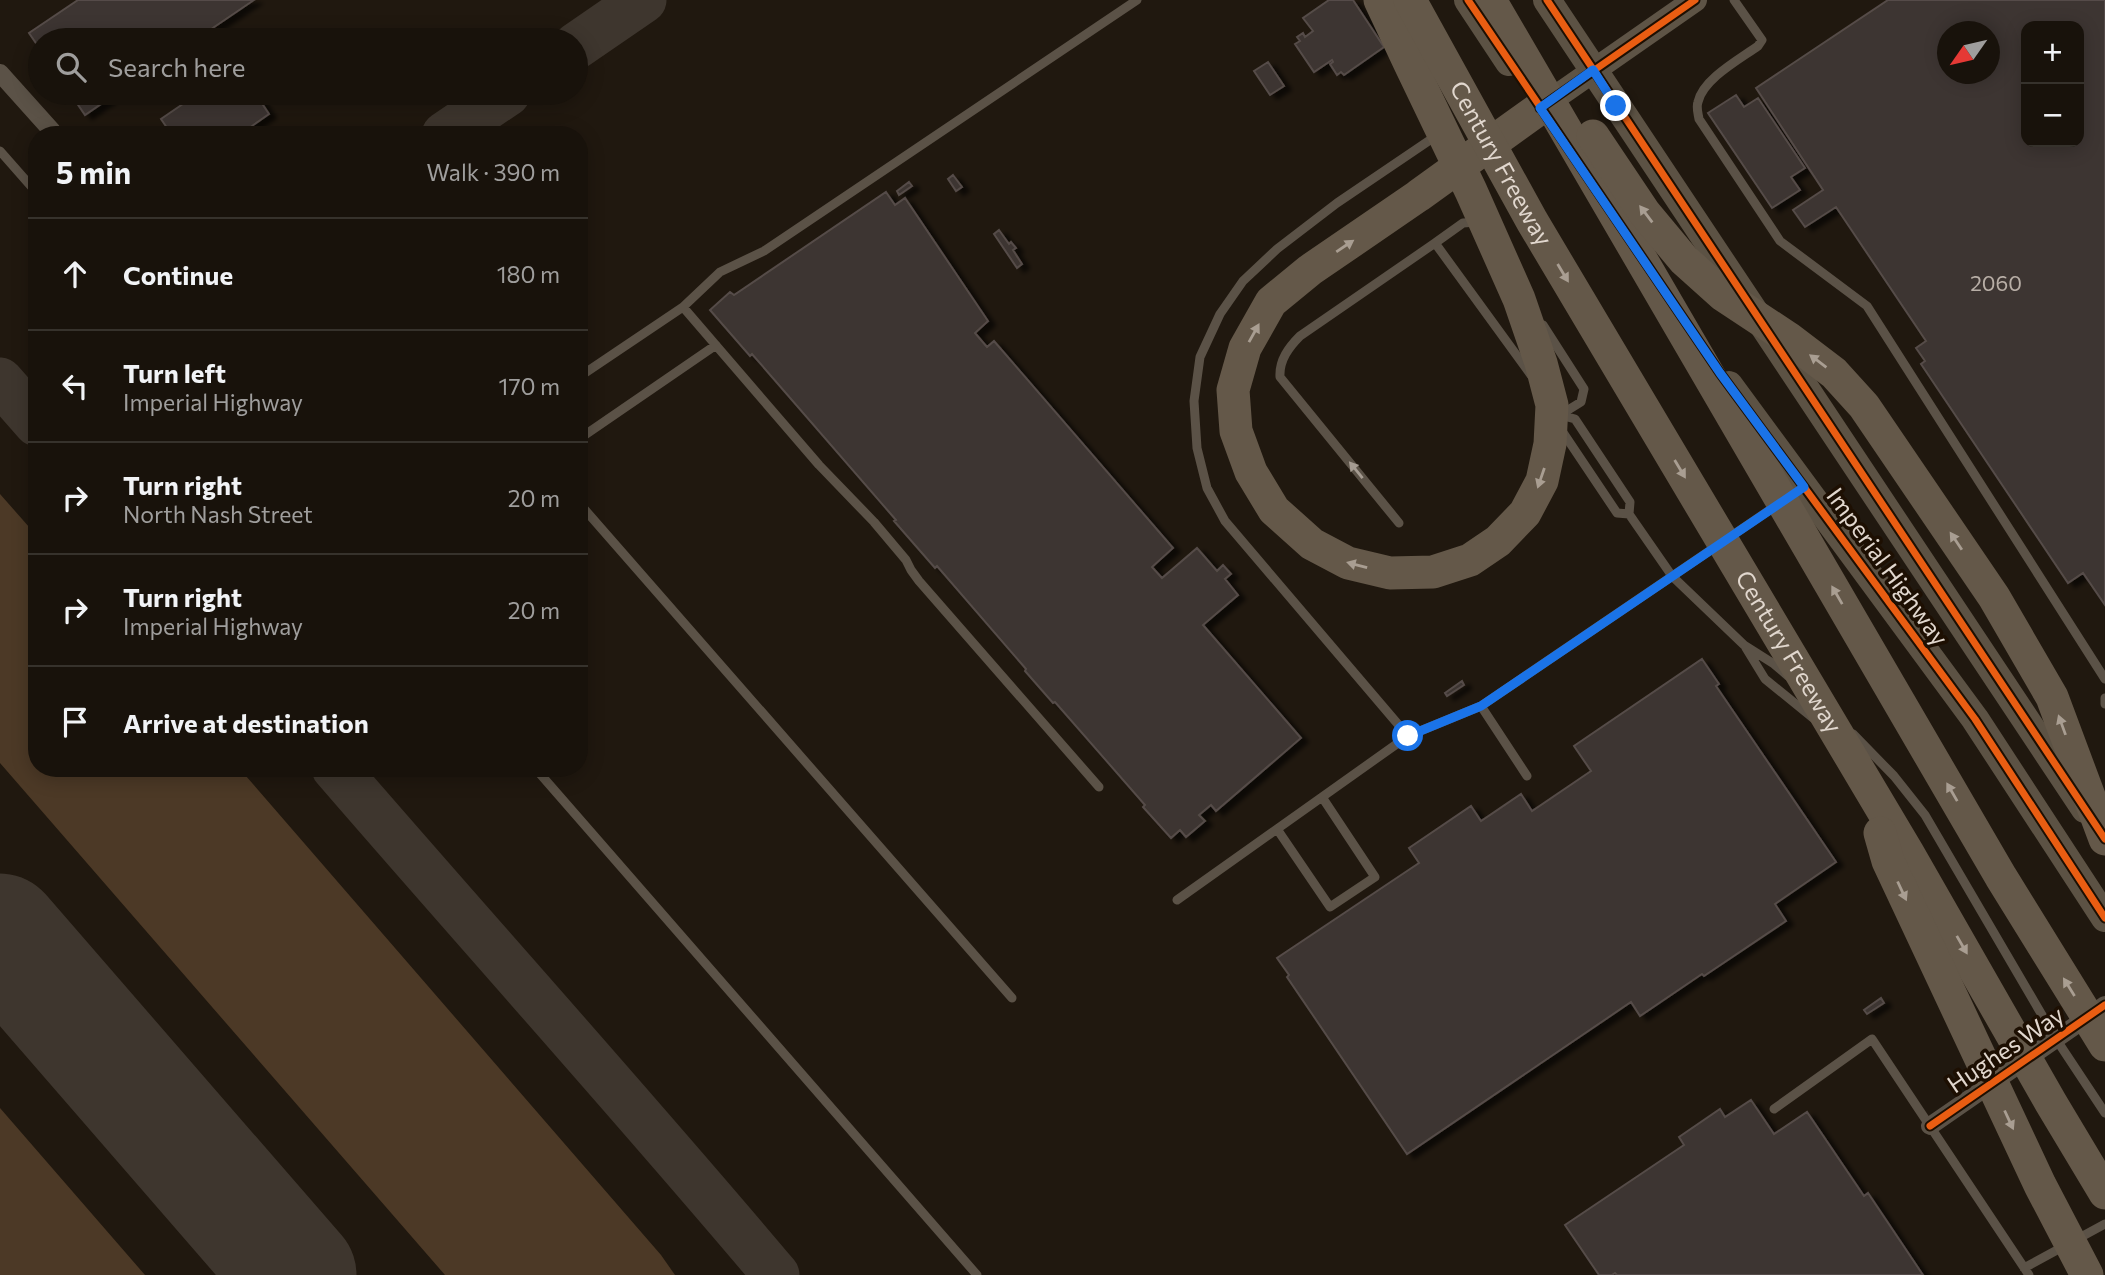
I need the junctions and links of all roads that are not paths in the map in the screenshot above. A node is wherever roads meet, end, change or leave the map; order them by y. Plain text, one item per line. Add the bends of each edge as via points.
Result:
1 (1137, 0) edge
2 (1380, 0) edge
3 (1410, 0) edge
4 (1468, 0) edge
5 (1490, 0) edge
6 (1502, 0) edge
7 (1547, 0) edge
8 (1695, 0) edge
9 (1734, 0) edge
10 (1593, 70) junction
11 (0, 73) edge
12 (28, 104) edge
13 (29, 105) edge
14 (1540, 108) junction
15 (1444, 110) dead end
16 (48, 126) edge
17 (0, 151) edge
18 (28, 183) edge
19 (1435, 243) junction
20 (683, 307) junction
21 (1534, 310) dead end
22 (1541, 322) dead end
23 (716, 345) junction
24 (588, 371) edge
25 (1560, 415) junction
26 (588, 433) edge
27 (1796, 493) junction
28 (588, 513) edge
29 (1629, 514) junction
30 (1399, 523) dead end
31 (1672, 576) junction
32 (1744, 645) junction
33 (2105, 679) edge
34 (2105, 698) edge
35 (2105, 704) edge
36 (1481, 706) junction
37 (1408, 736) junction
38 (1527, 776) dead end
39 (543, 777) edge
40 (1880, 778) junction
41 (1099, 787) dead end
42 (1322, 797) junction
43 (1277, 829) junction
44 (2104, 837) edge
45 (1178, 900) dead end
46 (2105, 918) edge
47 (1012, 998) dead end
48 (2105, 1006) edge
49 (2056, 1039) junction
50 (2105, 1045) edge
51 (2105, 1101) edge
52 (1774, 1109) dead end
53 (2105, 1113) edge
54 (1930, 1126) junction
55 (2105, 1193) edge
56 (2105, 1224) edge
57 (2027, 1272) edge
58 (977, 1275) edge
59 (2087, 1275) edge

1 - 20 lane via 764,251 720,272
2 -> 14 highway via 1519,299 1552,405 1550,444 1542,481 1525,513 1498,541 1470,559 1433,572 1390,573 1348,563 1312,544 1274,510 1251,472 1236,431 1233,390 1245,348 1271,302 1310,270 1418,196
3 -> 40 highway, Century Freeway via 1532,221
4 - 14 main road, Imperial Highway
50 -> 5 highway via 2001,877
44 -> 6 highway via 2052,697 1994,597 1864,406 1834,373 1723,295 1684,260 1644,212
7 - 10 main road, Imperial Highway
8 - 10 street
9 - 33 lane via 1762,40 1713,78 1697,104 1699,119 1780,241 1867,306
10 - 14 street
10 - 44 main road, Imperial Highway
11 - 12 street
13 - 16 street
14 - 27 main road, Imperial Highway
15 - 37 lane via 1444,120 1430,140 1337,203 1243,281 1220,314 1200,357 1194,401 1197,448 1208,488 1225,521
17 - 18 lane
19 - 21 lane via 1463,223 1476,221
19 - 25 lane
30 -> 19 lane via 1280,377 1280,370 1287,349 1300,336
20 - 23 lane
20 - 24 lane
22 - 25 lane via 1584,389 1581,402
23 - 26 lane
23 - 41 lane
25 - 29 lane via 1575,419 1630,502
25 - 29 lane via 1559,427 1617,513
27 - 31 lane
27 - 46 main road, Imperial Highway via 1975,719
28 - 47 lane
29 - 31 lane
31 - 32 lane
31 - 36 lane
32 - 40 lane via 1765,679
32 - 40 lane via 1774,664 1861,741
34 - 35 lane
36 - 37 lane
36 - 38 lane
37 - 42 lane
39 - 58 lane
40 - 49 lane via 1925,816
40 -> 55 highway, Century Freeway
40 -> 59 highway via 1888,861
42 - 43 lane
42 - 43 lane via 1375,877 1330,907
43 - 45 lane
48 - 49 street, Hughes Way
49 - 51 lane
49 - 53 lane
49 - 54 street, Hughes Way
52 - 54 lane via 1872,1039
54 - 57 lane
56 - 57 lane

